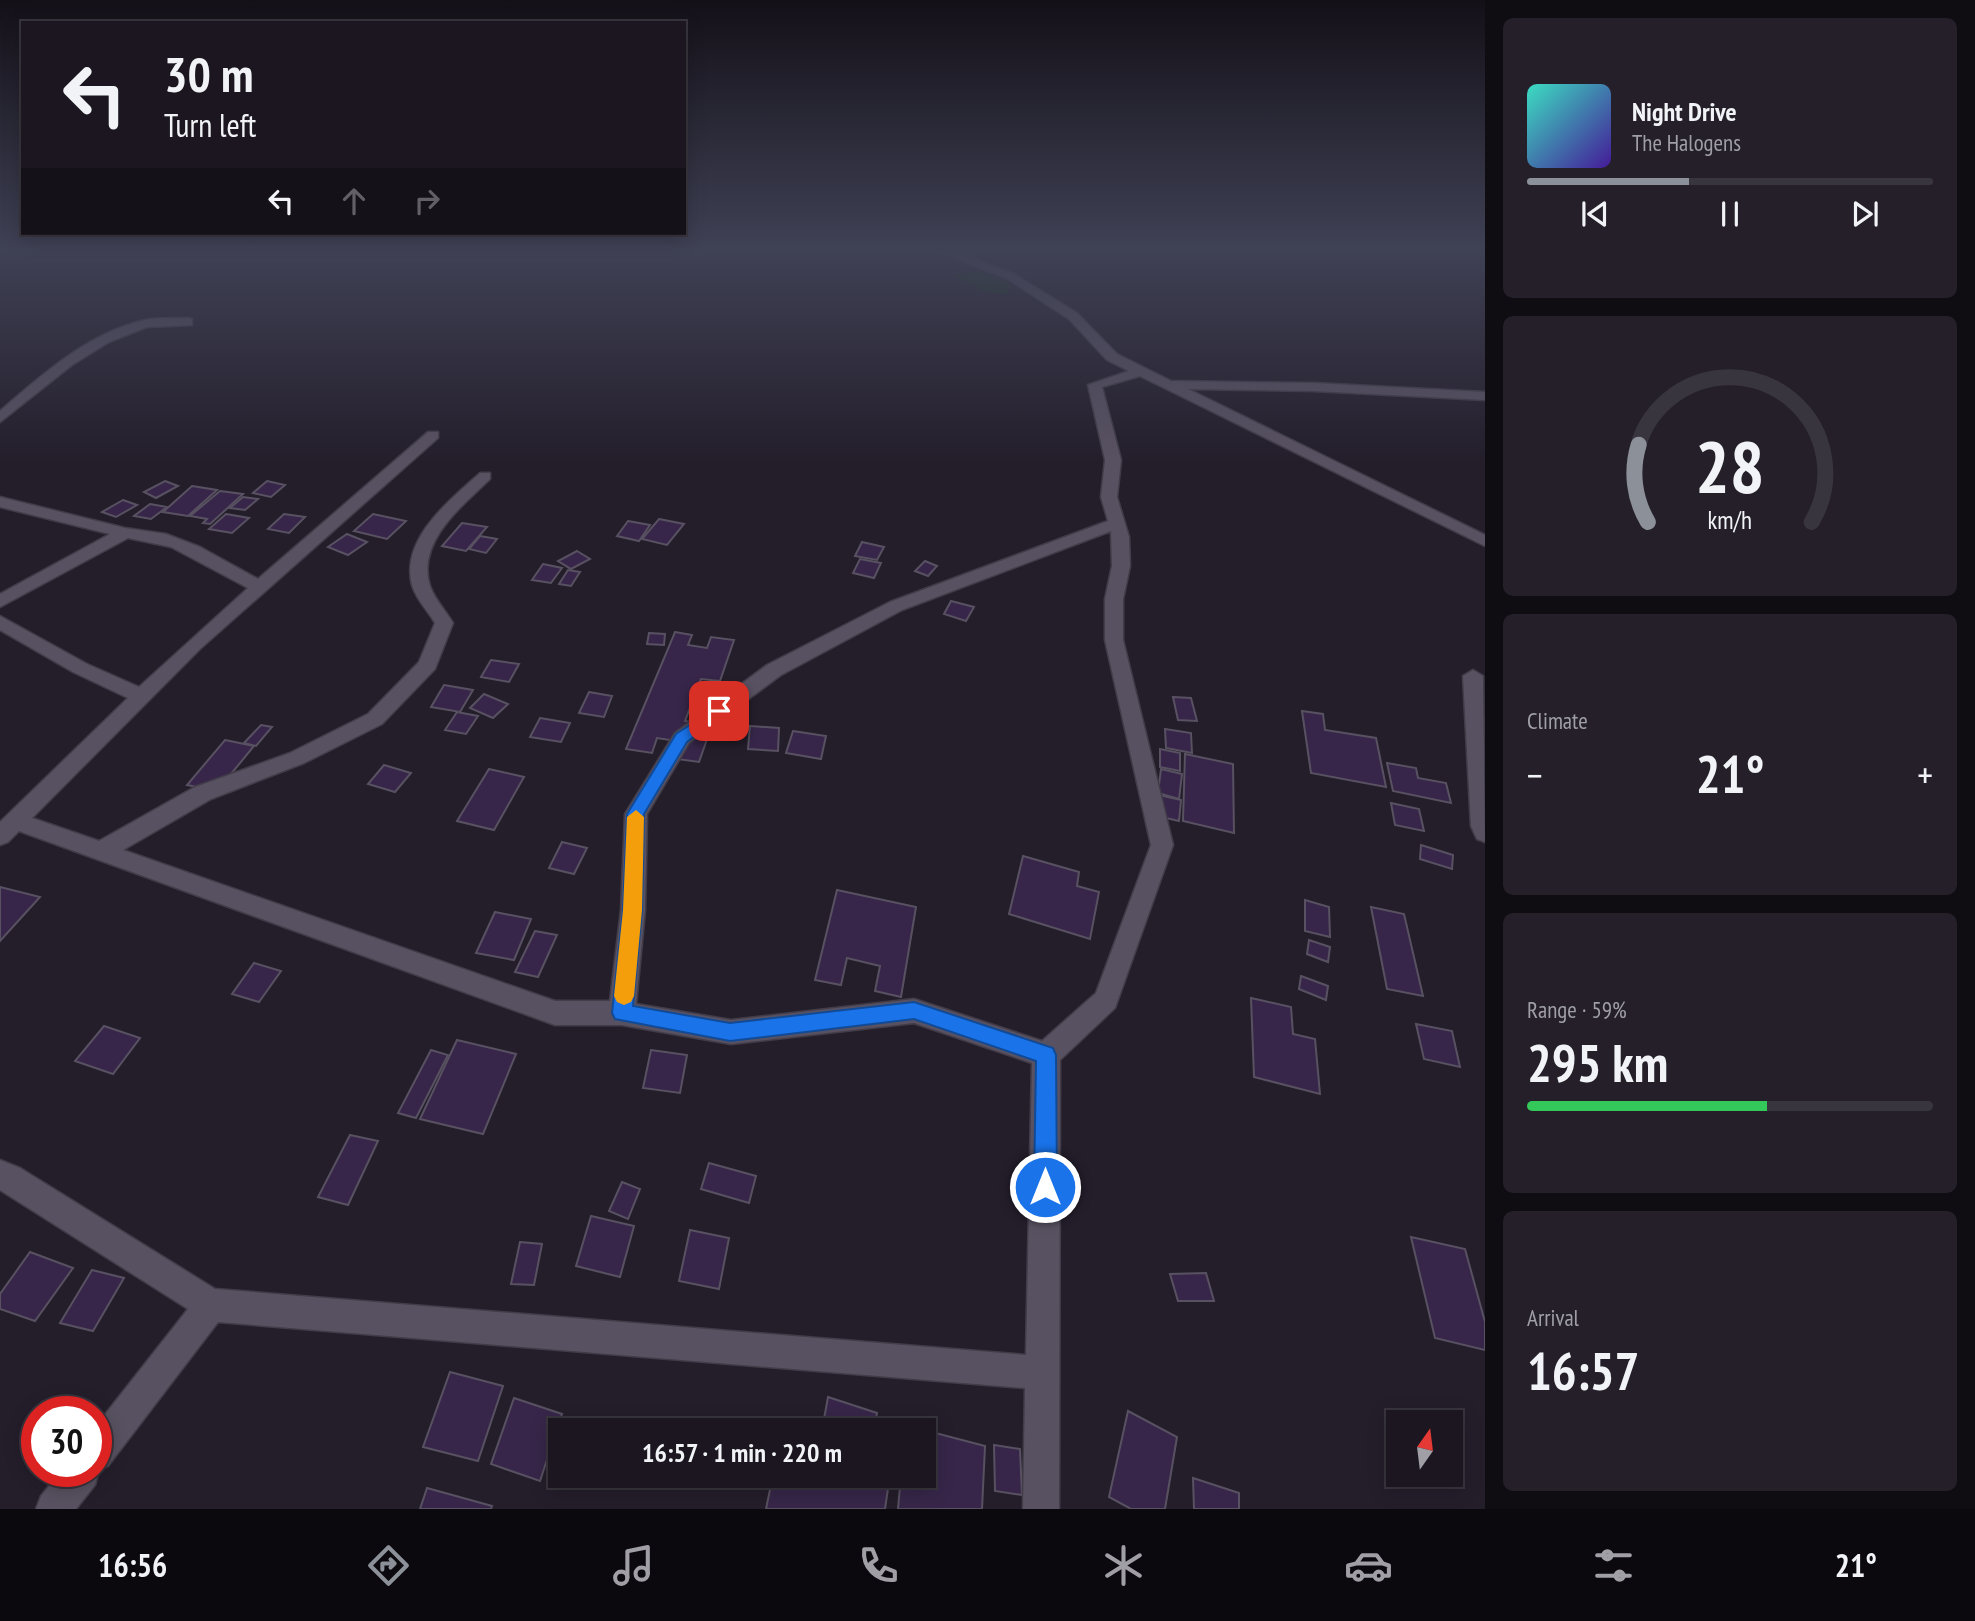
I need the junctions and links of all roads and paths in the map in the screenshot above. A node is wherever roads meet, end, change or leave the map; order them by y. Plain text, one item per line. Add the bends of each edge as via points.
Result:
1 (1077, 320) edge
2 (188, 322) dead end
3 (1139, 372) junction
4 (1166, 384) junction
5 (1485, 396) edge
6 (0, 418) edge
7 (433, 435) dead end
8 (485, 476) dead end
9 (0, 502) edge
10 (1117, 523) junction
11 (125, 533) junction
12 (1485, 541) edge
13 (259, 587) junction
14 (0, 601) edge
15 (0, 622) edge
16 (1474, 676) dead end
17 (141, 696) junction
18 (8, 828) edge
19 (1485, 833) edge
20 (101, 851) junction
21 (622, 1013) junction
22 (1046, 1055) junction
23 (0, 1175) edge
24 (211, 1305) junction
25 (1044, 1373) junction
26 (112, 1433) edge
27 (71, 1487) edge
28 (54, 1509) edge
29 (1041, 1509) edge

1 - 3 street via 1106,354
2 - 6 street via 145,324 100,342 52,374
3 - 4 street
3 - 10 street via 1095,385 1113,460 1110,497
4 - 5 street
4 - 12 street
7 - 13 street
8 - 20 street via 445,513 421,553 421,584 444,623 428,665 375,719 297,758 203,793
9 - 11 street
10 - 21 street via 897,606 774,670 682,738 636,814 633,910
10 - 22 street via 1121,566 1114,599 1115,640 1162,845 1106,1000
11 - 13 street via 159,536
11 - 14 street
13 - 17 street
15 - 17 street via 80,668
16 - 19 street
17 - 18 street
18 - 20 street
20 - 21 street via 555,1013
21 - 22 street via 730,1032 914,1011
22 - 25 street
23 - 24 street
24 - 25 street
24 - 26 street
25 - 29 street
27 - 28 street

